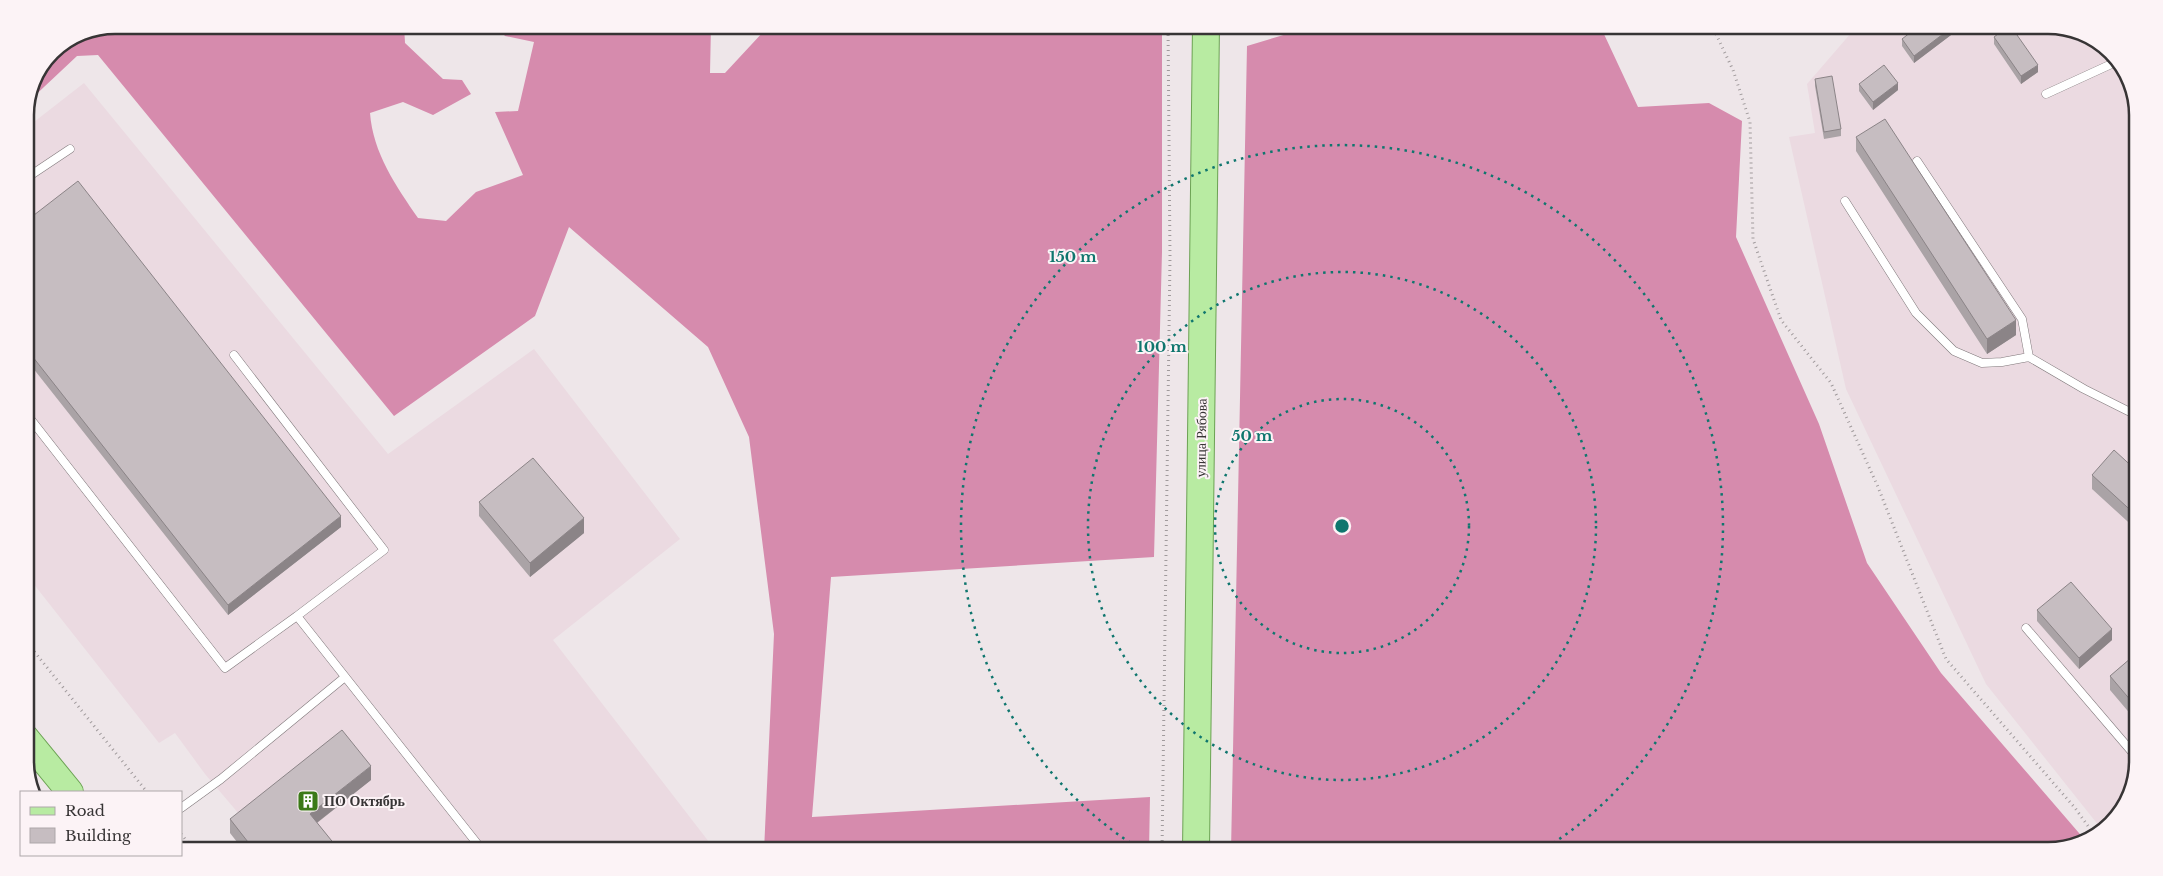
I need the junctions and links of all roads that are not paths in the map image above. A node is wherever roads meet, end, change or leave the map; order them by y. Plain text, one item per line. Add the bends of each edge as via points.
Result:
1 (1206, 34) edge
2 (2112, 64) edge
3 (2046, 94) dead end
4 (70, 149) dead end
5 (1917, 161) dead end
6 (34, 173) edge
7 (1845, 202) dead end
8 (234, 355) dead end
9 (2029, 357) junction
10 (2129, 412) edge
11 (34, 423) edge
12 (297, 616) junction
13 (2026, 628) dead end
14 (345, 677) junction
15 (34, 748) edge
16 (2129, 748) edge
17 (69, 791) edge
18 (182, 807) edge
19 (476, 842) edge
20 (1196, 842) edge

1 - 20 main road, улица Рябова
2 - 3 lane
4 - 6 lane
5 - 9 lane via 2022,319
7 - 9 lane via 1916,313 1954,351 1982,363
8 - 12 lane via 384,550
9 - 10 lane
11 - 12 lane via 226,668
12 - 14 lane
13 - 16 lane
14 - 18 lane
14 - 19 lane
15 - 17 main road

